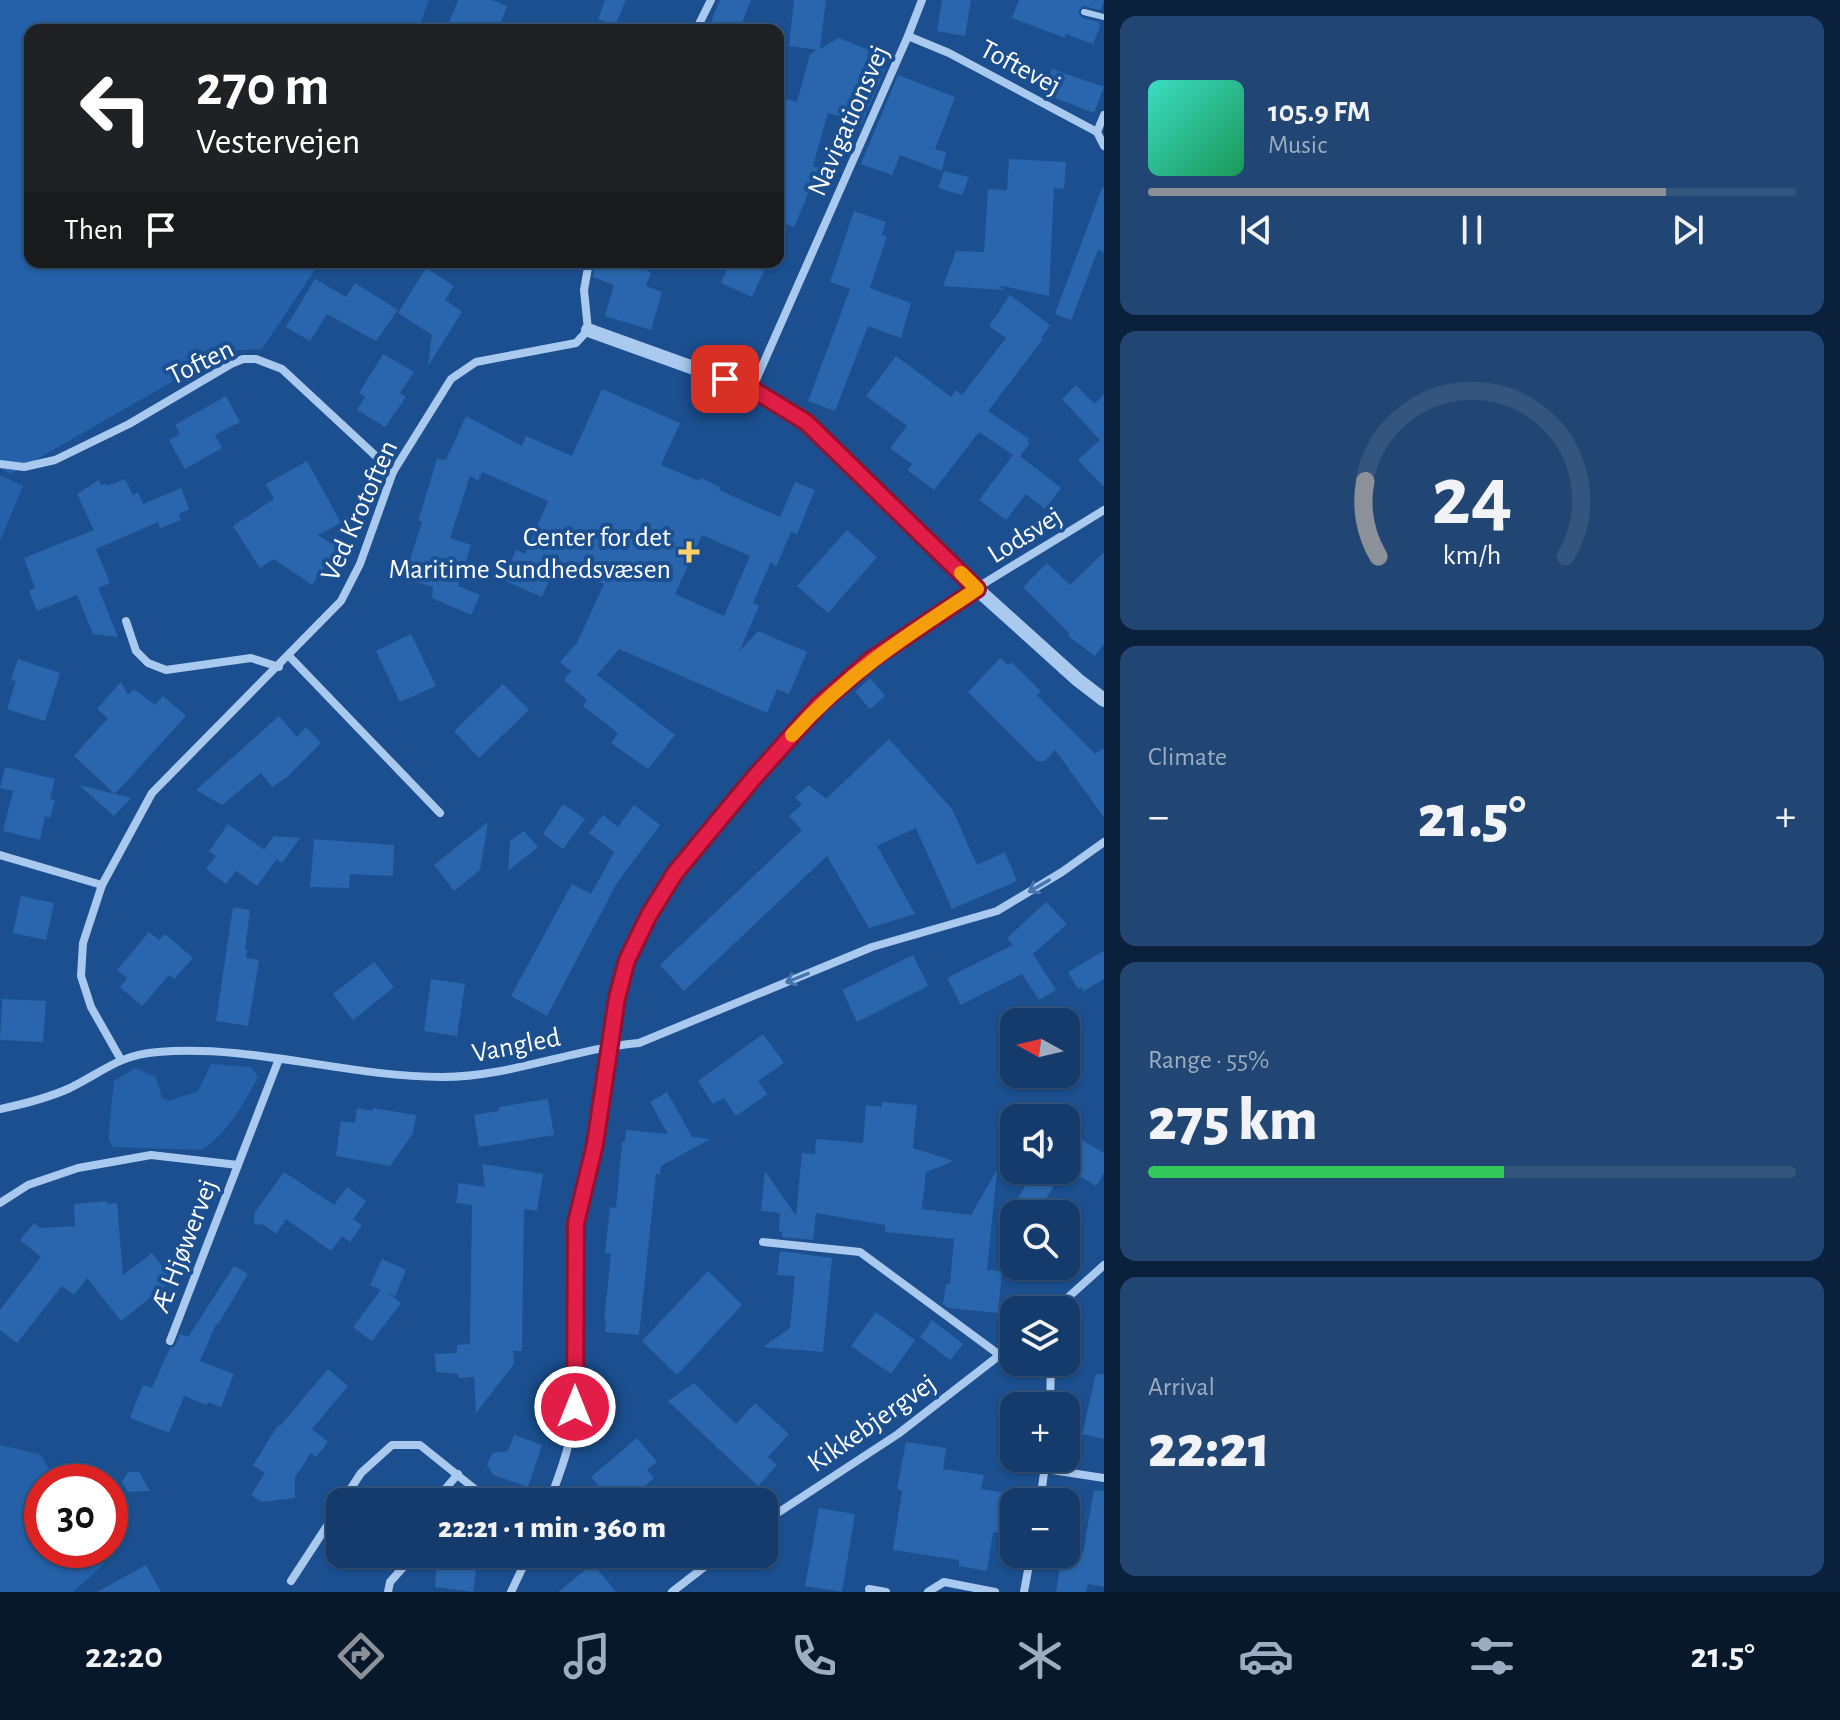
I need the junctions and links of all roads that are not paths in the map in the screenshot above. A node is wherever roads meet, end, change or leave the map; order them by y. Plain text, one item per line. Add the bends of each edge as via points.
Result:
1 (711, 0) edge
2 (922, 0) edge
3 (1084, 12) dead end
4 (1104, 17) edge
5 (699, 24) edge
6 (908, 36) junction
7 (1104, 115) edge
8 (1097, 132) junction
9 (1104, 146) edge
10 (588, 268) edge
11 (588, 330) junction
12 (752, 389) junction
13 (0, 464) edge
14 (393, 472) junction
15 (1104, 510) edge
16 (977, 589) junction
17 (126, 621) dead end
18 (289, 656) junction
19 (279, 667) junction
20 (1104, 700) edge
21 (440, 813) dead end
22 (1104, 842) edge
23 (0, 855) edge
24 (102, 885) junction
25 (609, 1046) junction
26 (120, 1058) junction
27 (279, 1059) junction
28 (0, 1109) edge
29 (238, 1165) junction
30 (0, 1203) edge
31 (763, 1242) dead end
32 (1104, 1265) edge
33 (1070, 1296) edge
34 (170, 1341) dead end
35 (1000, 1355) edge
36 (1000, 1357) edge
37 (1065, 1472) edge
38 (458, 1474) junction
39 (1104, 1478) edge
40 (351, 1488) edge
41 (446, 1488) edge
42 (474, 1488) edge
43 (554, 1488) edge
44 (778, 1513) edge
45 (326, 1527) edge
46 (402, 1568) edge
47 (522, 1568) edge
48 (703, 1568) edge
49 (1028, 1568) edge
50 (291, 1581) dead end
51 (869, 1589) dead end
52 (388, 1592) edge
53 (511, 1592) edge
54 (672, 1592) edge
55 (886, 1592) edge
56 (928, 1592) edge
57 (995, 1592) edge
58 (1024, 1592) edge

1 - 5 street
2 - 6 street, Navigationsvej
3 - 4 lane
6 - 8 street, Toftevej
6 - 12 street, Navigationsvej
7 - 8 street
8 - 9 street
10 - 11 street
11 - 12 street
11 - 14 street, Ved Krotoften via 576,343 476,362 451,379
12 - 16 street via 806,422
13 - 14 street, Toften via 24,467 55,460 231,364 256,359 282,369
14 - 18 street, Ved Krotoften via 341,601
15 - 16 street, Lodsvej
16 - 20 street
16 - 25 street, Lodsvej via 872,659 819,705 675,873 627,960
17 - 19 street via 136,651 166,670 251,658
18 - 19 street, Ved Krotoften
18 - 21 street
19 - 24 street, Ved Krotoften via 152,793
22 -> 25 street, Vangled via 997,911 872,947 639,1043
23 - 24 street
24 - 26 street, Ved Krotoften via 83,943 81,976 91,1007
25 - 27 street, Vangled via 539,1065 445,1077
25 - 43 street, Lodsvej via 595,1144 576,1223 575,1407 569,1447
26 - 27 street, Vangled via 208,1051
26 - 28 street, Vangled via 70,1088
27 - 29 street, Æ Hjøwervej
29 - 30 street, Æ Hjøwervej via 151,1155 78,1168 28,1185
29 - 34 street, Æ Hjøwervej
31 - 35 street via 860,1252
32 - 33 street
36 - 44 street, Kikkebjergvej via 898,1434
37 - 39 street
38 - 40 street via 420,1445 392,1445
38 - 41 street
38 - 42 street
45 - 50 street
46 - 52 street
47 - 53 street
48 - 54 street
49 - 58 street
51 - 55 street
56 - 57 street via 944,1582

